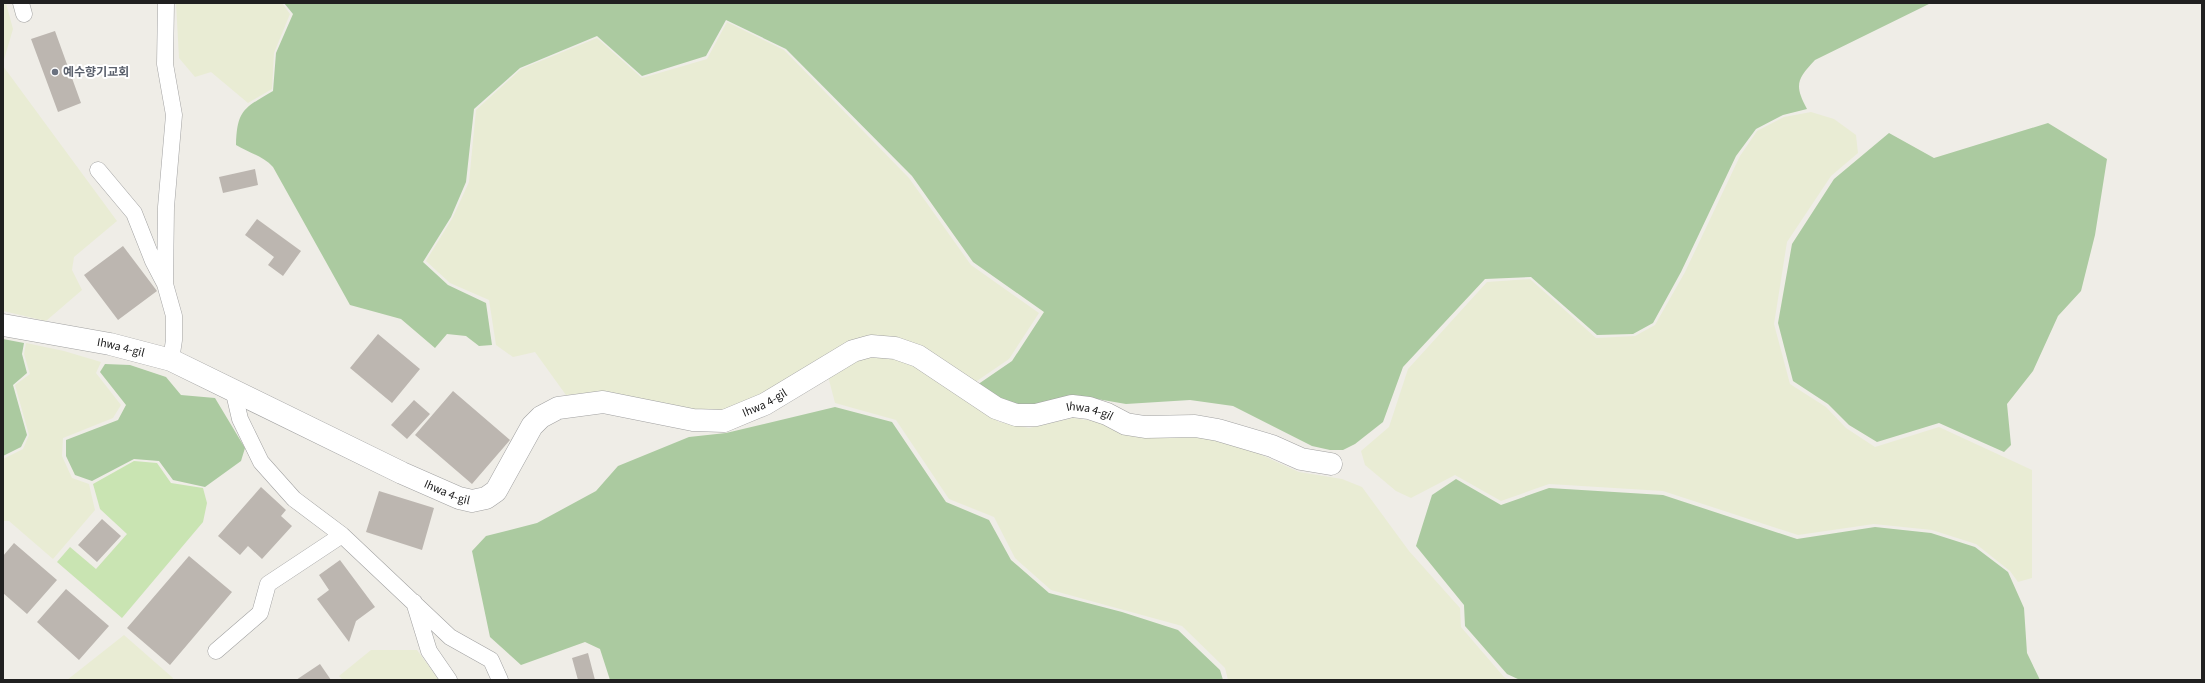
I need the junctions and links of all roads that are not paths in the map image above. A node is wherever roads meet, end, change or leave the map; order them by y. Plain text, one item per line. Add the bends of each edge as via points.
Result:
1 (166, 3) edge
2 (98, 170) dead end
3 (165, 284) junction
4 (3, 325) edge
5 (171, 360) junction
6 (233, 389) junction
7 (1331, 464) dead end
8 (342, 535) junction
9 (414, 601) junction
10 (216, 651) dead end
11 (449, 680) edge
12 (500, 680) edge

1 - 3 lane via 165,64 174,115 166,207
2 - 3 lane via 134,213
3 - 5 lane via 174,316
4 - 5 street, Ihwa 4-gil via 110,344
5 - 6 street, Ihwa 4-gil
6 - 7 street, Ihwa 4-gil via 402,473 459,498 472,501 486,498 496,491 532,426 541,416 558,408 603,402 693,420 724,421 765,404 853,351 872,346 895,348 918,356 996,408 1016,415 1036,415 1072,406 1089,408 1126,424 1145,427 1195,426 1218,430 1272,446 1301,459
6 - 8 lane via 240,419 261,462 294,498
8 - 9 lane
8 - 10 lane via 268,584 260,613
9 - 11 lane via 429,651
9 - 12 lane via 450,637 491,660

